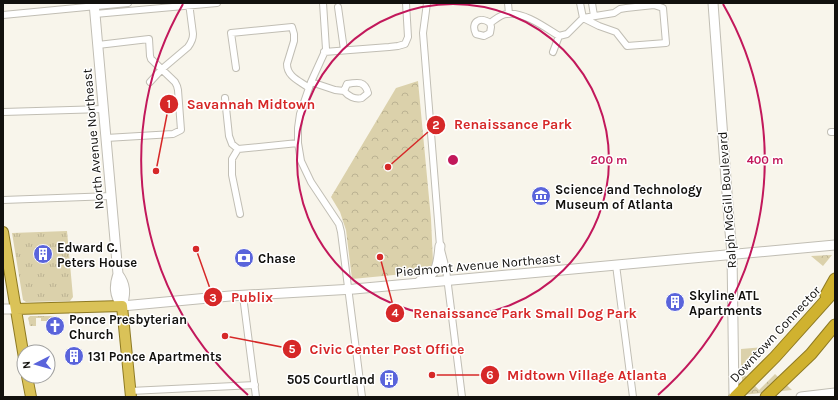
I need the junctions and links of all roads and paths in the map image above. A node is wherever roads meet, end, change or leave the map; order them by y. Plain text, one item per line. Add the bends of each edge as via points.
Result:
1 (128, 3) edge
2 (207, 3) edge
3 (217, 3) edge
4 (323, 3) edge
5 (406, 3) edge
6 (427, 3) edge
7 (508, 3) edge
8 (580, 3) edge
9 (584, 3) edge
10 (592, 3) edge
11 (713, 3) edge
12 (189, 4) edge
13 (654, 4) edge
14 (338, 7) dead end
15 (95, 8) edge
16 (509, 14) junction
17 (3, 15) edge
18 (594, 16) junction
19 (583, 18) junction
20 (490, 23) dead end
21 (558, 36) junction
22 (98, 45) junction
23 (344, 50) junction
24 (324, 52) junction
25 (553, 52) dead end
26 (236, 68) dead end
27 (162, 69) junction
28 (150, 82) dead end
29 (310, 85) junction
30 (344, 91) dead end
31 (225, 98) dead end
32 (104, 109) junction
33 (3, 112) edge
34 (106, 138) junction
35 (298, 143) junction
36 (238, 149) junction
37 (112, 196) junction
38 (3, 200) edge
39 (240, 214) dead end
40 (3, 232) edge
41 (835, 245) edge
42 (440, 246) junction
43 (732, 254) junction
44 (616, 265) junction
45 (835, 279) edge
46 (447, 281) junction
47 (415, 284) junction
48 (348, 289) junction
49 (835, 290) edge
50 (243, 296) junction
51 (122, 306) junction
52 (3, 309) edge
53 (16, 309) junction
54 (818, 309) junction
55 (835, 325) edge
56 (835, 336) edge
57 (22, 344) edge
58 (811, 354) junction
59 (29, 384) edge
60 (254, 385) junction
61 (835, 393) edge
62 (130, 394) edge
63 (31, 397) edge
64 (256, 397) edge
65 (362, 397) edge
66 (462, 397) edge
67 (633, 397) edge
68 (735, 397) edge
69 (766, 397) edge
70 (801, 397) edge

1 - 15 street
2 - 3 street
2 - 12 street
4 - 24 street via 326,49
5 - 23 street via 408,37 405,44
6 - 42 street via 423,33
7 - 16 street
8 - 9 street
8 - 19 street
9 - 19 street
10 - 18 street
11 - 43 main road, Ralph McGill Boulevard
12 - 15 street
12 - 27 street via 193,38 188,47
13 - 18 street
13 - 19 street via 663,8 666,43 627,46 616,32
14 - 23 street
15 - 17 street
15 - 22 main road, North Avenue Northeast
16 - 20 street
16 - 21 street via 518,14
18 - 19 street
19 - 21 street via 566,34
21 - 25 street
22 - 27 street via 149,39 151,59
22 - 32 main road, North Avenue Northeast
23 - 24 street
24 - 29 street
26 - 29 street via 231,33 292,27 294,41 287,68 291,76
27 - 28 street
27 - 34 street via 177,86 182,130 173,134
29 - 30 street
29 - 35 street via 300,114
31 - 36 street via 229,136 232,144
32 - 33 street
32 - 34 main road, North Avenue Northeast
34 - 37 main road, North Avenue Northeast
35 - 36 street
35 - 48 street via 301,161 311,182 339,224
36 - 39 street via 232,159 232,175
37 - 38 street
37 - 51 main road, North Avenue Northeast via 118,274 115,282 117,298
40 - 53 highway
41 - 43 main road, Piedmont Avenue Northeast
42 - 46 street
42 - 47 main road via 435,271
43 - 44 main road, Piedmont Avenue Northeast
43 - 68 main road, Ralph McGill Boulevard
44 - 46 main road, Piedmont Avenue Northeast
44 - 67 street
45 - 54 highway
46 - 47 main road, Piedmont Avenue Northeast
46 - 66 street
47 - 48 main road, Piedmont Avenue Northeast
48 - 50 main road, Piedmont Avenue Northeast
48 - 65 street
49 - 54 highway, Downtown Connector
50 - 51 main road, Piedmont Avenue Northeast
50 - 60 street
51 - 53 highway, Piedmont Avenue Northeast
51 - 62 highway, North Avenue Northeast
52 - 53 main road, Piedmont Avenue Northeast
53 - 57 highway
54 - 68 highway, Downtown Connector
55 - 58 highway
56 - 58 highway
58 - 69 highway
59 - 63 highway
60 - 62 street
60 - 64 street
61 - 70 main road

